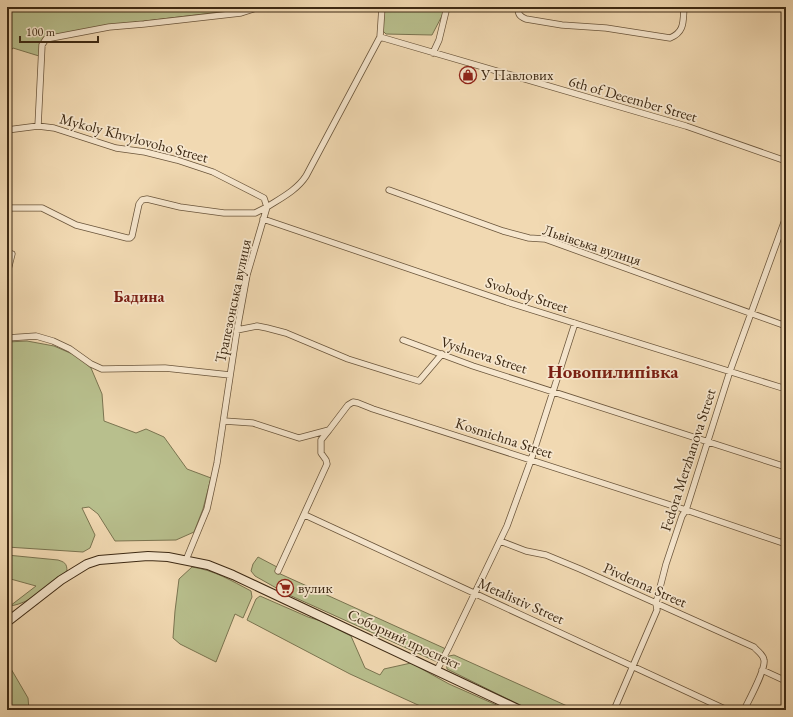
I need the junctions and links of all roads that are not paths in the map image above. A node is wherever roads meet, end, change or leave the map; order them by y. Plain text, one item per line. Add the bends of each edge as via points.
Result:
1 (259, 7) edge
2 (382, 7) edge
3 (447, 7) edge
4 (518, 7) edge
5 (684, 7) edge
6 (380, 37) junction
7 (433, 53) junction
8 (38, 126) junction
9 (7, 130) edge
10 (786, 161) edge
11 (389, 190) dead end
12 (267, 207) junction
13 (7, 208) edge
14 (786, 217) edge
15 (264, 219) junction
16 (12, 254) dead end
17 (7, 274) edge
18 (752, 314) junction
19 (575, 323) junction
20 (786, 326) edge
21 (237, 330) junction
22 (7, 338) edge
23 (403, 340) dead end
24 (442, 354) junction
25 (730, 371) junction
26 (230, 374) junction
27 (553, 390) junction
28 (786, 390) edge
29 (224, 421) junction
30 (329, 430) junction
31 (708, 441) junction
32 (531, 460) junction
33 (786, 467) edge
34 (686, 510) junction
35 (305, 515) junction
36 (500, 541) junction
37 (786, 544) edge
38 (186, 560) junction
39 (278, 571) dead end
40 (475, 592) junction
41 (656, 603) junction
42 (7, 622) edge
43 (633, 666) junction
44 (437, 670) junction
45 (762, 670) junction
46 (786, 681) edge
47 (520, 710) edge
48 (614, 710) edge
49 (728, 710) edge
50 (744, 710) edge

1 - 8 street via 242,13 109,27 46,39 42,45
2 - 6 street
3 - 7 street
4 - 5 street via 520,17 526,19 670,38 682,29
6 - 7 street, 6th of December Street
6 - 12 street via 301,184
7 - 10 street, 6th of December Street via 686,126
8 - 9 street, Mykoly Khvylovoho Street
8 - 12 street, Mykoly Khvylovoho Street via 54,128 116,148 178,160 213,172 264,198
11 - 18 street, Львівська вулиця via 504,231 545,239
12 - 13 street via 256,213 224,213 180,208 146,199 139,204 130,238 76,225 42,208
12 - 15 street, Трапезонська вулиця
14 - 18 street, Fedora Merzhanova Street
15 - 19 street, Svobody Street
15 - 21 street, Трапезонська вулиця via 247,275
16 - 17 street
18 - 20 street, Львівська вулиця
18 - 25 street, Fedora Merzhanova Street
19 - 25 street, Svobody Street
19 - 27 street
21 - 24 street via 257,326 286,333 348,359 419,380
21 - 26 street, Трапезонська вулиця
22 - 26 street via 36,336 70,349 102,369 165,368
23 - 24 street, Vyshneva Street
24 - 27 street, Vyshneva Street
25 - 28 street, Svobody Street
25 - 31 street, Fedora Merzhanova Street
26 - 29 street, Трапезонська вулиця
27 - 31 street, Vyshneva Street
27 - 32 street
29 - 30 street via 253,423 299,438
29 - 38 street, Трапезонська вулиця via 207,509
30 - 32 street, Kosmichna Street via 348,405 358,402
30 - 35 street, Kosmichna Street via 321,440 321,453 327,464
31 - 33 street, Vyshneva Street
31 - 34 street, Fedora Merzhanova Street
32 - 34 street, Kosmichna Street
32 - 36 street
34 - 37 street, Kosmichna Street
34 - 41 street, Fedora Merzhanova Street via 666,564
35 - 39 street
35 - 40 street, Metalistiv Street
36 - 40 street
36 - 41 street, Pivdenna Street via 526,552 546,555
38 - 42 main road, Соборний проспект via 148,556 99,560 87,564 61,580
38 - 44 main road, Соборний проспект via 234,575
40 - 43 street, Metalistiv Street
40 - 44 street
41 - 43 street, Fedora Merzhanova Street via 657,610
41 - 45 street, Pivdenna Street via 754,648 764,660
43 - 48 street, Fedora Merzhanova Street
43 - 49 street, Metalistiv Street
44 - 47 main road, Соборний проспект
45 - 46 street
45 - 50 street

